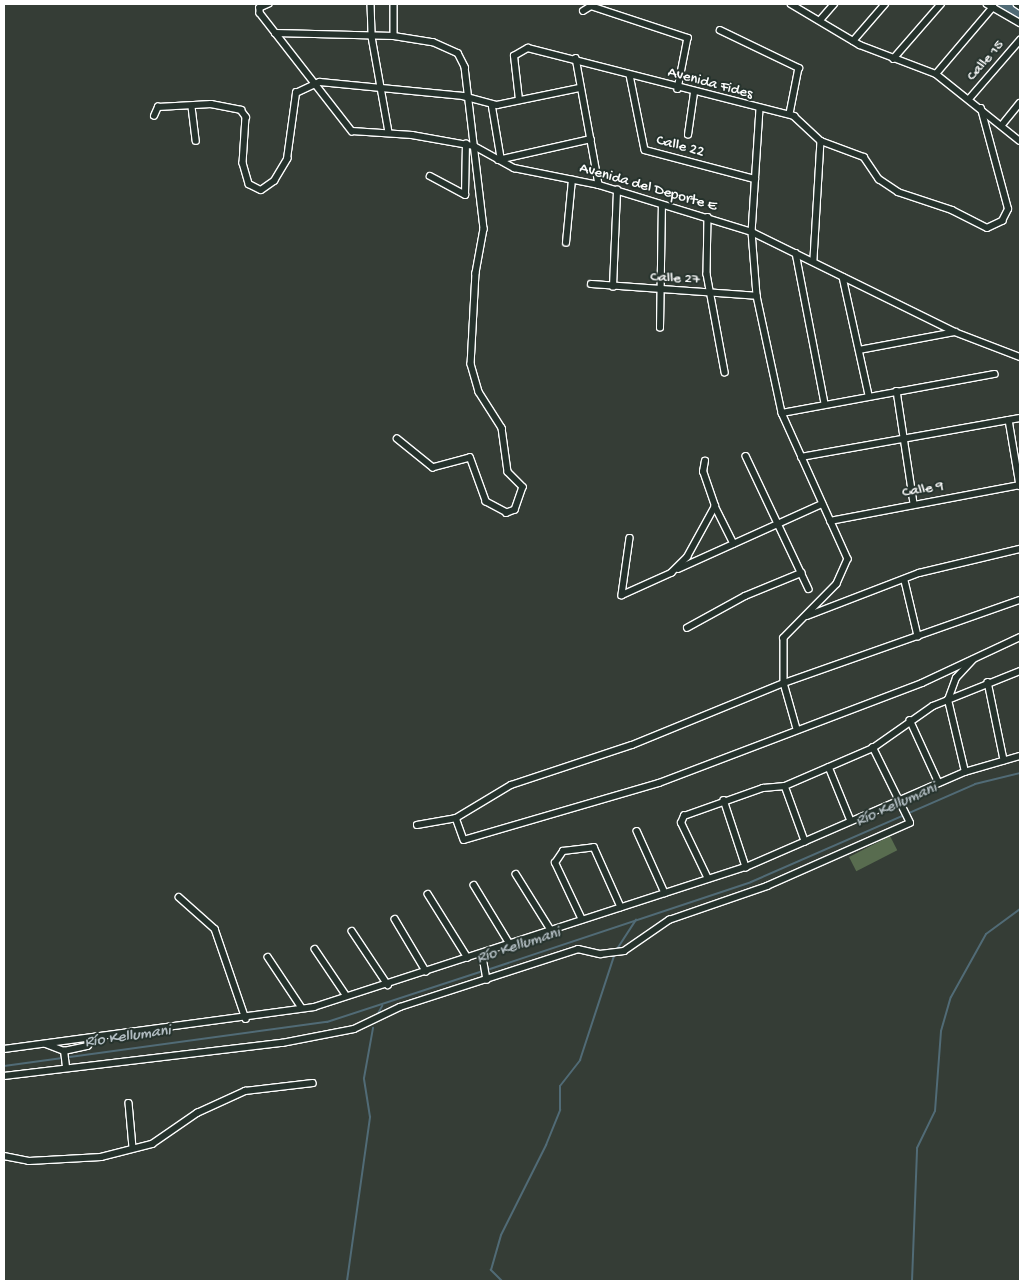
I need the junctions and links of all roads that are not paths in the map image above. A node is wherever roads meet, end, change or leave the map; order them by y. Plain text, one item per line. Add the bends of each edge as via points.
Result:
1 (269, 4) edge
2 (371, 4) edge
3 (394, 4) edge
4 (791, 4) edge
5 (834, 4) edge
6 (885, 4) edge
7 (941, 4) edge
8 (987, 4) edge
9 (1017, 4) edge
10 (1020, 6) edge
11 (993, 7) junction
12 (583, 11) dead end
13 (821, 19) junction
14 (1020, 23) edge
15 (720, 30) dead end
16 (275, 33) junction
17 (394, 36) junction
18 (372, 37) junction
19 (1020, 40) edge
20 (853, 42) junction
21 (576, 58) junction
22 (893, 59) junction
23 (936, 74) junction
24 (630, 75) junction
25 (316, 84) junction
26 (382, 87) junction
27 (580, 88) junction
28 (678, 89) junction
29 (694, 93) junction
30 (470, 98) junction
31 (970, 98) junction
32 (519, 100) junction
33 (492, 104) junction
34 (1020, 104) edge
35 (192, 107) junction
36 (981, 108) junction
37 (760, 109) junction
38 (790, 114) junction
39 (154, 116) dead end
40 (1002, 125) junction
41 (389, 132) junction
42 (688, 135) dead end
43 (591, 139) junction
44 (196, 141) dead end
45 (821, 141) junction
46 (1020, 141) edge
47 (466, 144) junction
48 (474, 146) junction
49 (500, 159) junction
50 (430, 176) dead end
51 (754, 179) junction
52 (572, 180) junction
53 (599, 185) junction
54 (617, 190) junction
55 (662, 206) junction
56 (708, 217) junction
57 (752, 232) junction
58 (566, 243) dead end
59 (796, 253) junction
60 (814, 260) junction
61 (844, 277) junction
62 (591, 284) dead end
63 (614, 287) junction
64 (658, 290) junction
65 (710, 293) junction
66 (757, 296) junction
67 (660, 328) dead end
68 (955, 332) junction
69 (859, 350) junction
70 (1020, 357) edge
71 (726, 372) dead end
72 (994, 374) dead end
73 (897, 391) junction
74 (869, 395) junction
75 (825, 403) junction
76 (782, 413) junction
77 (1020, 418) edge
78 (1009, 420) junction
79 (397, 439) dead end
80 (906, 440) junction
81 (746, 456) dead end
82 (801, 457) junction
83 (705, 460) dead end
84 (1020, 486) edge
85 (822, 504) junction
86 (914, 504) junction
87 (715, 506) junction
88 (830, 521) junction
89 (781, 524) junction
90 (630, 538) dead end
91 (734, 544) junction
92 (1020, 549) edge
93 (672, 573) junction
94 (801, 573) junction
95 (905, 581) junction
96 (809, 589) dead end
97 (1020, 600) edge
98 (807, 616) junction
99 (687, 628) dead end
100 (918, 636) junction
101 (1020, 637) edge
102 (973, 660) junction
103 (1020, 671) edge
104 (988, 682) junction
105 (784, 683) junction
106 (948, 700) junction
107 (910, 720) junction
108 (797, 729) junction
109 (873, 748) junction
110 (1020, 756) edge
111 (1004, 760) junction
112 (829, 767) junction
113 (965, 772) junction
114 (939, 783) junction
115 (785, 786) junction
116 (724, 800) junction
117 (896, 801) junction
118 (456, 818) junction
119 (851, 821) junction
120 (417, 825) dead end
121 (637, 831) dead end
122 (805, 841) junction
123 (746, 867) junction
124 (516, 874) dead end
125 (708, 879) junction
126 (474, 885) dead end
127 (665, 893) junction
128 (428, 894) dead end
129 (179, 897) dead end
130 (621, 906) junction
131 (395, 919) dead end
132 (582, 920) junction
133 (551, 930) junction
134 (352, 931) dead end
135 (510, 944) junction
136 (315, 949) dead end
137 (268, 957) dead end
138 (468, 958) junction
139 (426, 971) junction
140 (388, 985) junction
141 (346, 995) junction
142 (302, 1008) junction
143 (246, 1019) junction
144 (96, 1038) junction
145 (46, 1044) junction
146 (4, 1049) edge
147 (65, 1053) junction
148 (66, 1064) junction
149 (4, 1076) edge
150 (312, 1083) dead end
151 (129, 1103) dead end
152 (133, 1148) junction
153 (4, 1156) edge

1 - 16 street via 260,11
2 - 18 street
3 - 17 street
4 - 13 street
5 - 13 street
6 - 20 street
7 - 22 street
8 - 11 street
9 - 10 street
11 - 14 street
11 - 23 street
12 - 28 street via 591,6 688,38
13 - 20 street
15 - 38 street via 799,68
16 - 18 street
16 - 25 street
17 - 18 street
17 - 30 street via 433,42 458,53
18 - 26 street
19 - 31 street, Calle 15
20 - 22 street
21 - 24 street, Avenida Fides
21 - 27 street
21 - 32 street, Avenida Fides via 528,48 518,51 514,59
22 - 23 street
23 - 31 street
24 - 28 street, Avenida Fides
24 - 51 street, Calle 22 via 645,150
25 - 26 street
25 - 35 street via 296,93 286,160 274,181 261,190 249,184 243,163 243,112 217,105
25 - 41 street, Avenida del Deporte E via 352,131
26 - 30 street
26 - 41 street
27 - 32 street
27 - 43 street
28 - 29 street, Avenida Fides
29 - 37 street, Avenida Fides
29 - 42 street
30 - 33 street
30 - 48 street
31 - 36 street
32 - 33 street
33 - 49 street
34 - 40 street
35 - 39 street via 158,106
35 - 44 street
36 - 40 street
36 - 45 street via 1008,209 1002,221 987,228 952,210 898,192 880,179 864,158
37 - 38 street, Avenida Fides
37 - 51 street
38 - 45 street
40 - 46 street
41 - 47 street, Avenida del Deporte E
43 - 49 street
43 - 53 street
45 - 60 street
47 - 48 street, Avenida del Deporte E
47 - 50 street via 465,195
48 - 49 street, Avenida del Deporte E
48 - 79 street via 484,229 476,273 470,364 478,392 502,428 508,472 523,487 515,510 507,513 486,502 470,458 433,468
49 - 52 street, Avenida del Deporte E via 514,168
51 - 57 street
52 - 53 street, Avenida del Deporte E
52 - 58 street
53 - 54 street, Avenida del Deporte E
54 - 55 street, Avenida del Deporte E
54 - 63 street
55 - 56 street, Avenida del Deporte E
55 - 64 street
56 - 57 street, Avenida del Deporte E
56 - 65 street
57 - 59 street, Avenida del Deporte E
57 - 66 street
59 - 60 street, Avenida del Deporte E
59 - 75 street
60 - 61 street, Avenida del Deporte E
61 - 68 street, Avenida del Deporte E
61 - 69 street
62 - 63 street, Calle 27
63 - 64 street, Calle 27
64 - 65 street, Calle 27
64 - 67 street
65 - 66 street, Calle 27
65 - 71 street
66 - 76 street
68 - 69 street
68 - 70 street, Avenida del Deporte E
69 - 74 street
72 - 73 street
73 - 74 street
73 - 80 street
74 - 75 street
75 - 76 street
76 - 82 street
77 - 78 street
78 - 80 street
78 - 84 street
80 - 82 street
80 - 86 street
81 - 89 street
82 - 85 street
83 - 87 street via 703,472
84 - 86 street, Calle 9
85 - 88 street
85 - 89 street
86 - 88 street, Calle 9
87 - 91 street
87 - 93 street via 687,557
88 - 98 street via 848,559 847,569
89 - 91 street
89 - 94 street
90 - 93 street via 622,595
91 - 93 street
92 - 95 street
94 - 96 street
94 - 99 street via 745,596
95 - 98 street
95 - 100 street
97 - 100 street
98 - 105 street via 784,638
100 - 105 street
101 - 102 street
102 - 106 street via 956,678
102 - 108 street
103 - 104 street
104 - 106 street
104 - 111 street
105 - 108 street
105 - 118 street via 632,745 511,785
106 - 107 street
106 - 113 street
107 - 109 street
107 - 114 street
108 - 118 street via 659,783 464,840
109 - 112 street
109 - 117 street
110 - 111 street
111 - 113 street
112 - 115 street
112 - 119 street
113 - 114 street
114 - 117 street
115 - 116 street
115 - 122 street
116 - 123 street
116 - 125 street via 681,819
117 - 119 street
117 - 148 street via 910,823 767,886 669,920 615,953 586,948 486,971 354,1029 282,1043
118 - 120 street
119 - 122 street
121 - 127 street
122 - 123 street
123 - 125 street
124 - 133 street
125 - 127 street
126 - 135 street
127 - 130 street
128 - 138 street
129 - 143 street via 215,929
130 - 132 street
130 - 132 street via 594,847 563,851 555,863
131 - 139 street
132 - 133 street
133 - 135 street
134 - 140 street
135 - 138 street
136 - 141 street
137 - 142 street
138 - 139 street
139 - 140 street
140 - 141 street
141 - 142 street
142 - 143 street
143 - 144 street via 142,1028
144 - 145 street
144 - 147 street via 87,1046
145 - 146 street
145 - 147 street
147 - 148 street
148 - 149 street
150 - 152 street via 238,1093 197,1113 164,1138
151 - 152 street
152 - 153 street via 89,1158 29,1161

